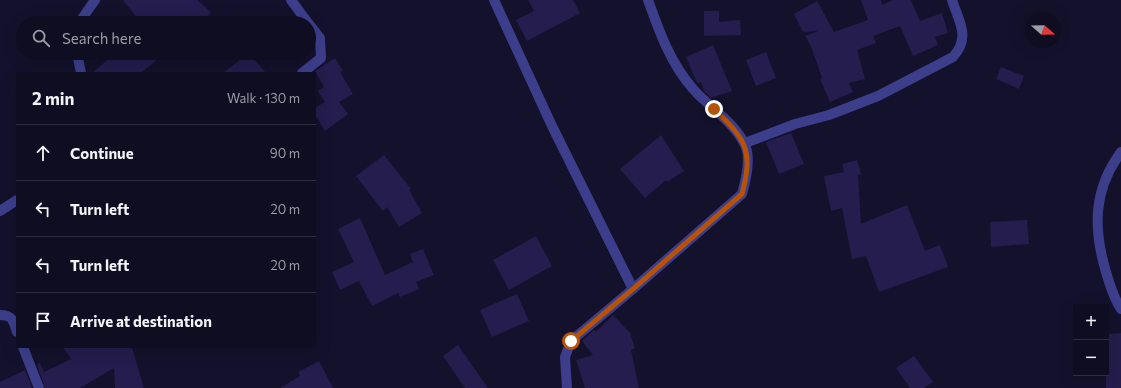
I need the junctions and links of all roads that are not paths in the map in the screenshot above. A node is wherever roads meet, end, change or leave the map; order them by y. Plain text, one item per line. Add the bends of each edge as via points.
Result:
1 (95, 0) edge
2 (290, 0) edge
3 (494, 0) edge
4 (648, 0) edge
5 (952, 0) edge
6 (84, 16) edge
7 (303, 16) edge
8 (316, 33) edge
9 (78, 60) edge
10 (81, 72) edge
11 (303, 72) edge
12 (745, 143) junction
13 (1121, 152) edge
14 (16, 201) edge
15 (0, 211) edge
16 (633, 289) junction
17 (1121, 309) edge
18 (0, 315) edge
19 (16, 329) edge
20 (23, 348) edge
21 (39, 388) edge
22 (567, 388) edge

1 - 6 street
2 - 7 street
3 - 16 street via 552,126
4 - 12 street via 675,63 693,89
5 - 12 street via 963,33 961,48 954,57 878,96
8 - 11 street via 320,38 321,58
9 - 10 street
12 - 16 street via 747,173 742,194
13 - 17 street via 1110,167 1097,210 1099,248 1114,298
14 - 15 street
16 - 22 street via 571,341 565,357
18 - 19 street via 11,316
20 - 21 street

